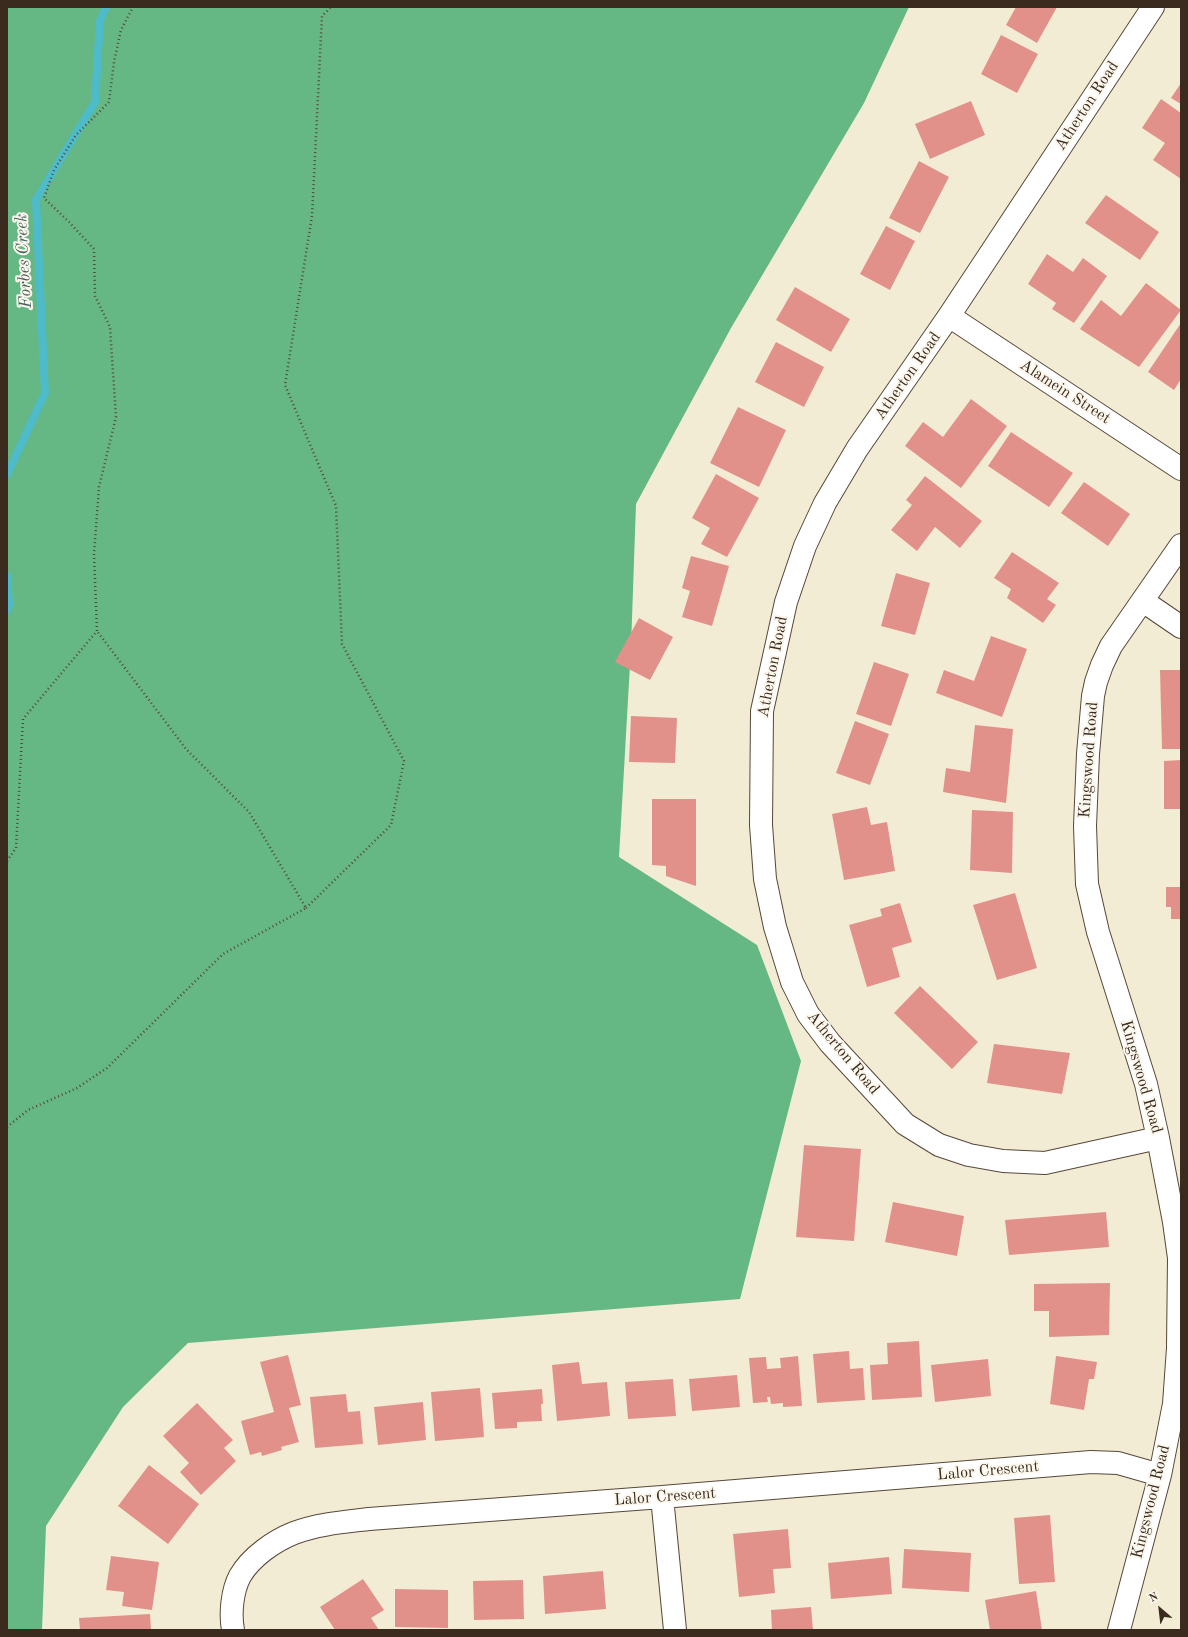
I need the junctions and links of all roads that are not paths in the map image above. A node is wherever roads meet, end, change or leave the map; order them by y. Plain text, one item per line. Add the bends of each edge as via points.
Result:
1 (1153, 7) edge
2 (950, 316) junction
3 (1181, 469) edge
4 (1181, 545) edge
5 (1143, 601) junction
6 (1181, 627) edge
7 (1158, 1138) junction
8 (1180, 1293) edge
9 (1160, 1475) junction
10 (662, 1497) junction
11 (233, 1630) edge
12 (675, 1630) edge
13 (1118, 1630) edge

1 - 2 street, Atherton Road
2 - 3 street, Alamein Street
2 - 7 street, Atherton Road via 857,449 825,504 806,546 786,602 762,711 761,825 765,879 775,927 792,982 808,1014 830,1042 905,1124 939,1145 969,1155 1002,1161 1045,1163
4 - 5 street, Kingswood Road
5 - 6 street
5 - 7 street, Kingswood Road via 1111,646 1096,682 1090,714 1085,826 1087,884 1098,932 1146,1084
7 - 8 street, Kingswood Road via 1174,1222
8 - 9 street, Kingswood Road via 1174,1404
9 - 10 street, Lalor Crescent via 1118,1463 1091,1462
9 - 13 street, Kingswood Road
10 - 11 street, Lalor Crescent via 369,1519 325,1525 294,1533 273,1544 253,1560 240,1577 230,1616
10 - 12 street

